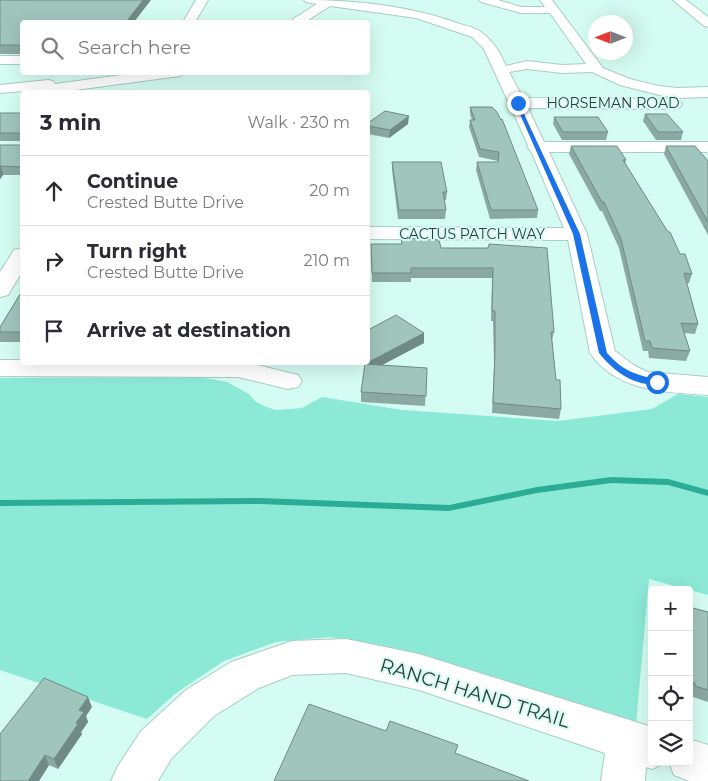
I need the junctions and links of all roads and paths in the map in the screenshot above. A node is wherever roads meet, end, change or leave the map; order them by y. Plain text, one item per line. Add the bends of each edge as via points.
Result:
1 (202, 0) edge
2 (310, 0) edge
3 (485, 0) edge
4 (679, 0) edge
5 (338, 2) edge
6 (550, 5) edge
7 (190, 20) edge
8 (302, 20) edge
9 (318, 20) edge
10 (708, 23) edge
11 (0, 60) edge
12 (20, 60) edge
13 (20, 61) edge
14 (506, 68) junction
15 (595, 68) junction
16 (0, 71) edge
17 (110, 75) edge
18 (141, 75) edge
19 (51, 82) edge
20 (0, 89) edge
21 (34, 90) edge
22 (708, 92) edge
23 (20, 93) edge
24 (0, 96) edge
25 (518, 103) junction
26 (708, 104) edge
27 (536, 147) junction
28 (708, 147) edge
29 (370, 233) edge
30 (576, 234) junction
31 (20, 258) edge
32 (0, 290) edge
33 (0, 368) edge
34 (288, 381) dead end
35 (708, 386) edge
36 (640, 744) edge
37 (693, 761) edge
38 (708, 766) edge
39 (133, 781) edge
40 (623, 781) edge

1 - 7 street
2 - 5 street
3 - 6 street via 521,10
4 - 10 street
5 - 8 street
5 - 9 street
5 - 14 street via 417,15 476,34
6 - 15 street
11 - 12 street
13 - 16 street
14 - 15 street via 523,71
14 - 25 street
15 - 22 street via 606,76 659,90
17 - 19 street
18 - 19 street
19 - 20 street
19 - 21 street
23 - 24 street
25 - 26 street, HORSEMAN ROAD
25 - 27 street
27 - 28 street
27 - 30 street
29 - 30 street, CACTUS PATCH WAY
30 - 35 street via 603,353 615,367 634,378
31 - 32 street
33 - 34 street via 238,370
36 - 39 street, RANCH HAND TRAIL via 419,672 346,656 292,658 246,675 200,703 156,745
36 - 40 street
37 - 38 street

